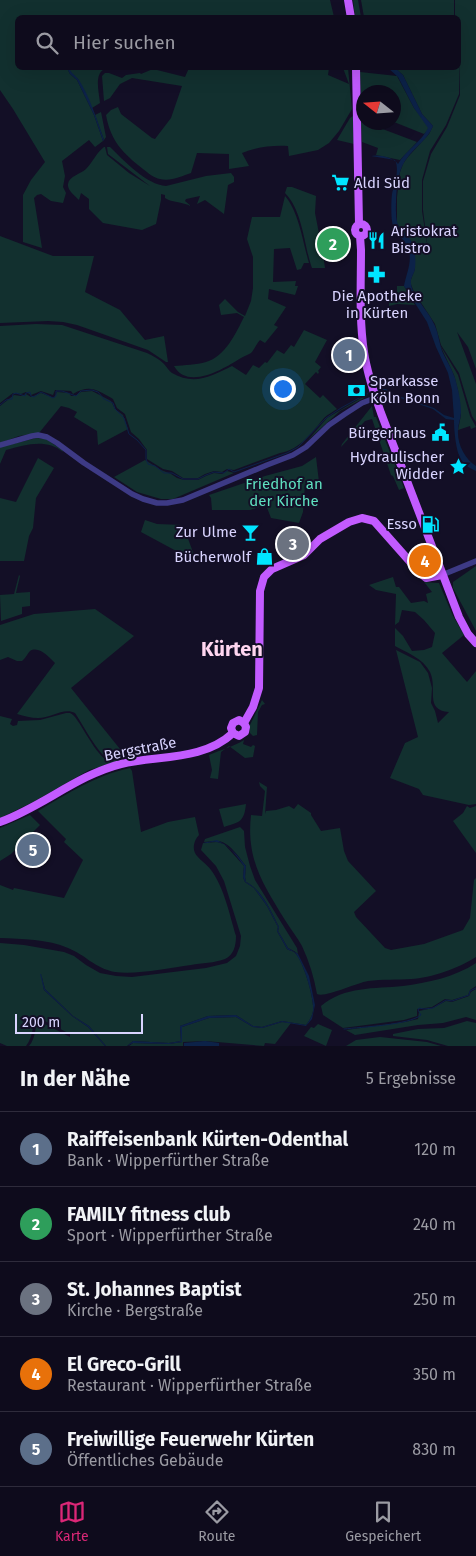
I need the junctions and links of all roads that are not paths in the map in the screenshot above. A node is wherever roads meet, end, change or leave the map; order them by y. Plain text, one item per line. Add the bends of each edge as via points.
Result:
1 (348, 0) edge
2 (350, 15) edge
3 (356, 70) edge
4 (375, 398) junction
5 (0, 445) edge
6 (476, 561) edge
7 (442, 575) junction
8 (476, 643) edge
9 (0, 822) edge

1 - 2 main road
3 - 4 main road via 359,224 355,230 360,236 361,250 363,346
4 - 5 street via 345,414 293,455 167,504 132,494 47,437 32,436
4 - 7 main road
6 - 7 street
7 - 8 main road via 458,617
7 - 9 main road, Bergstraße via 426,578 374,521 362,518 349,522 320,539 304,555 272,569 264,577 260,590 259,688 244,723 238,720 233,723 233,733 226,740 205,750 105,769

